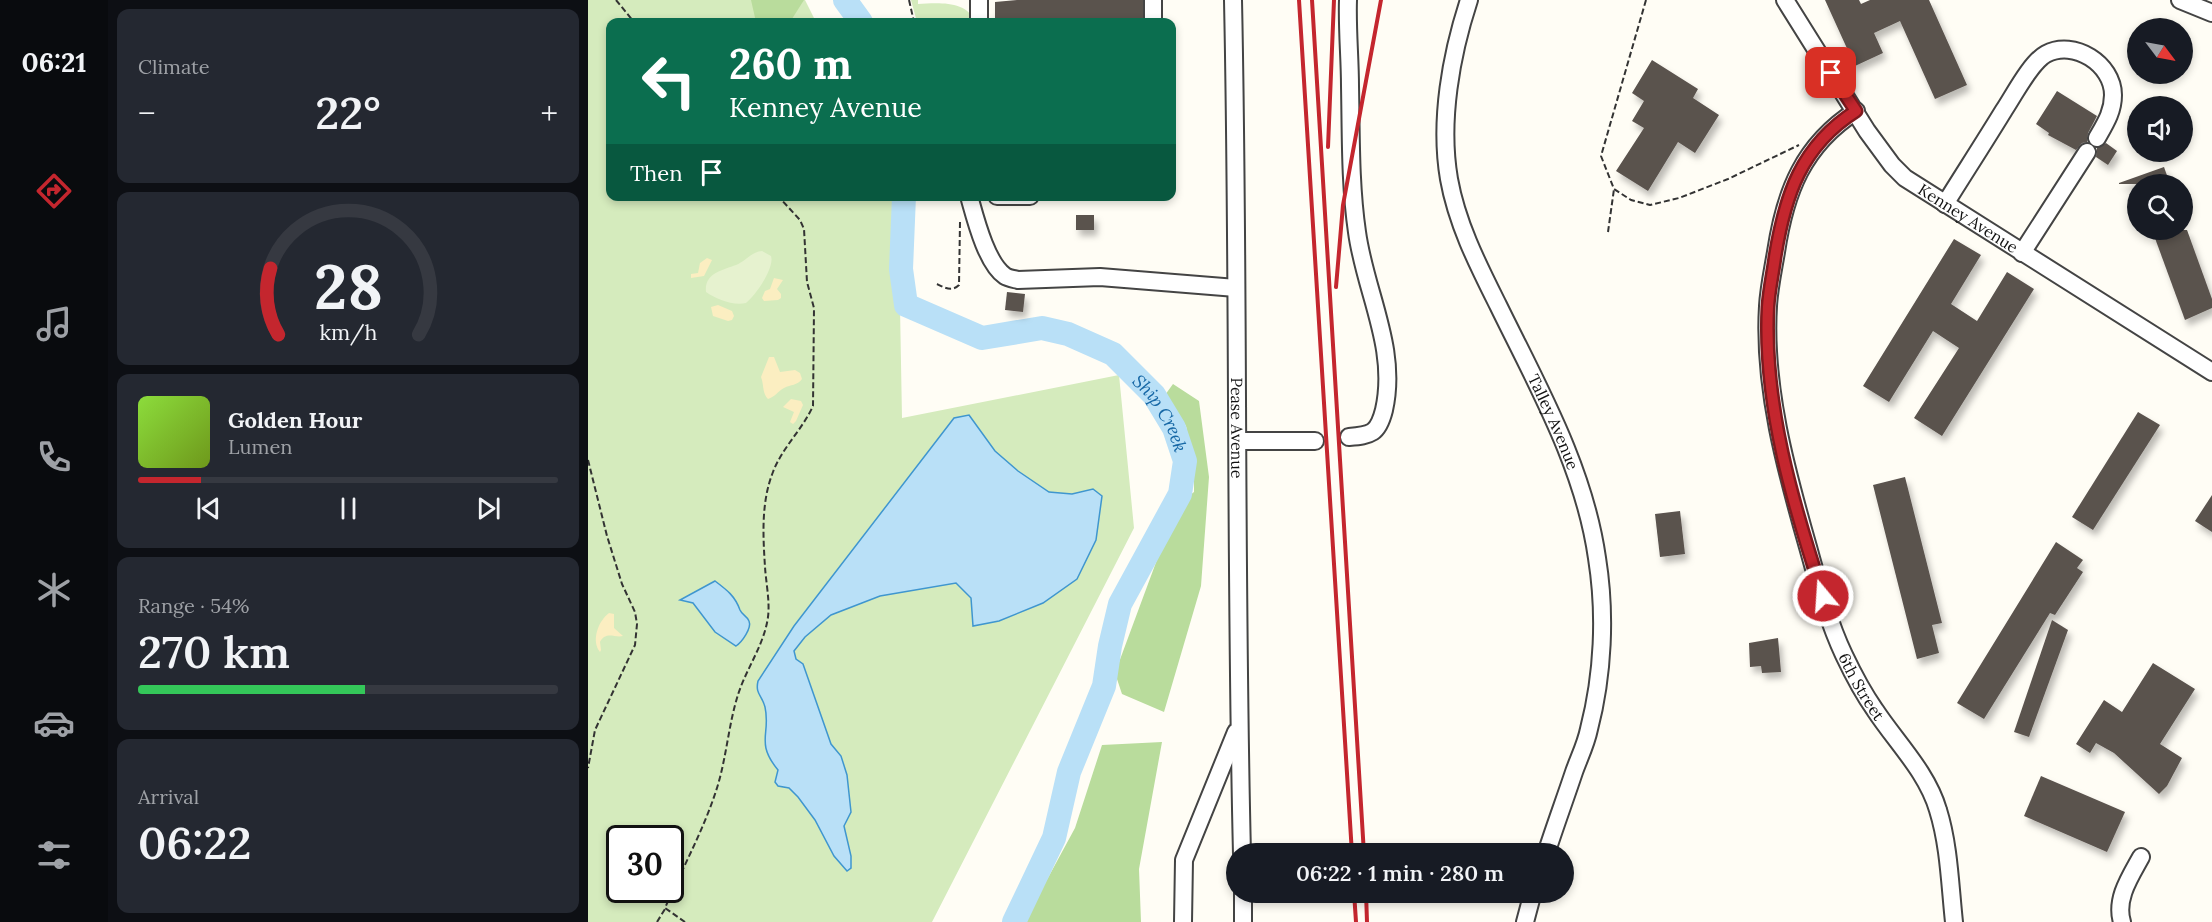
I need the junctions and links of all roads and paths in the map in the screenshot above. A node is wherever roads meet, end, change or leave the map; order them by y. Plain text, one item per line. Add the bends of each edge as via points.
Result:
1 (616, 0) edge
2 (909, 0) edge
3 (979, 0) edge
4 (1153, 0) edge
5 (1233, 0) edge
6 (1348, 0) edge
7 (1470, 0) edge
8 (1646, 0) edge
9 (1785, 0) edge
10 (2180, 0) edge
11 (2212, 13) edge
12 (631, 18) edge
13 (913, 18) edge
14 (979, 18) edge
15 (1153, 18) edge
16 (1856, 111) junction
17 (1817, 142) junction
18 (1614, 189) junction
19 (783, 201) edge
20 (970, 201) edge
21 (1945, 204) junction
22 (960, 220) dead end
23 (1608, 231) dead end
24 (2022, 253) junction
25 (937, 284) dead end
26 (1236, 288) junction
27 (2212, 372) edge
28 (1349, 437) dead end
29 (1239, 441) junction
30 (1315, 441) dead end
31 (588, 460) edge
32 (1239, 725) junction
33 (588, 768) edge
34 (1242, 843) edge
35 (1550, 843) edge
36 (2141, 857) dead end
37 (1243, 903) edge
38 (1530, 903) edge
39 (665, 908) junction
40 (657, 922) edge
41 (685, 922) edge
42 (1184, 922) edge
43 (1243, 922) edge
44 (1526, 922) edge
45 (1954, 922) edge
46 (2122, 922) edge

1 - 12 path
2 - 13 path
3 - 14 street
4 - 15 street
5 - 26 street, Pease Avenue
6 - 28 street via 1356,230 1387,359 1384,411 1378,428 1370,435
7 - 35 street, Talley Avenue via 1453,63 1447,109 1446,155 1454,203 1472,251 1575,470 1598,559 1602,609 1597,689 1589,730
8 - 18 path via 1601,156
9 - 16 street, Kenney Avenue
10 - 11 street
16 - 17 street, 6th Street
16 - 21 street, Kenney Avenue via 1892,165
17 - 18 path via 1796,145 1728,179 1650,205 1631,200
17 - 45 street, 6th Street via 1798,176 1778,241 1768,304 1773,402 1785,464 1842,652 1874,710 1930,789 1938,809
18 - 23 path
19 - 39 path via 804,229 807,282 814,308 813,406 772,473 765,506 768,617 736,699 716,791
20 - 26 street via 988,252 1005,277 1100,277
21 - 24 street, Kenney Avenue
21 - 24 street via 2027,74 2045,55 2063,50 2084,53 2107,74 2113,94 2110,116
22 - 25 path via 958,285 951,289
24 - 27 street, Kenney Avenue
26 - 29 street, Pease Avenue
29 - 30 street
29 - 32 street, Pease Avenue
31 - 33 path via 607,536 637,624 636,645 595,730
32 - 34 street, Pease Avenue
32 - 42 street via 1184,860
36 - 46 street via 2121,899
37 - 43 street
38 - 44 street
39 - 40 path
39 - 41 path

